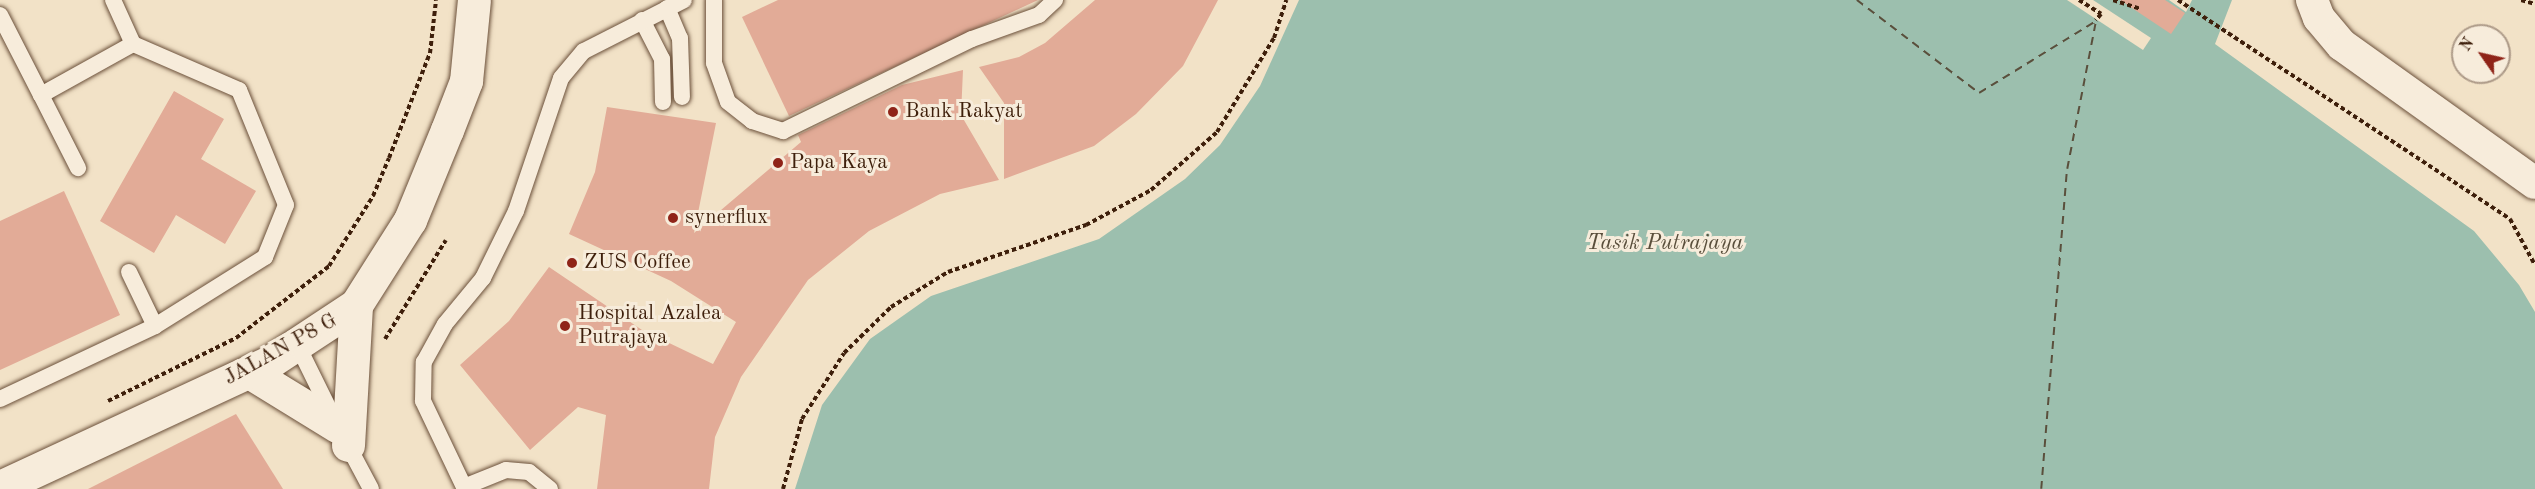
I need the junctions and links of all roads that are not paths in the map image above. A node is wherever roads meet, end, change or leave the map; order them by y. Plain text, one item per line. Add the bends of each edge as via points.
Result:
1 (113, 0) edge
2 (684, 0) edge
3 (714, 0) edge
4 (1055, 0) edge
5 (2312, 0) edge
6 (481, 2) edge
7 (667, 8) junction
8 (0, 15) edge
9 (642, 20) junction
10 (133, 44) junction
11 (41, 95) junction
12 (682, 97) dead end
13 (663, 102) dead end
14 (78, 168) dead end
15 (2535, 183) edge
16 (129, 272) dead end
17 (356, 305) junction
18 (156, 326) junction
19 (298, 346) junction
20 (249, 372) junction
21 (0, 399) edge
22 (343, 435) junction
23 (0, 487) edge
24 (464, 488) edge
25 (370, 489) edge
26 (550, 489) edge

1 - 10 lane
2 - 7 lane
3 - 4 lane via 714,63 728,102 752,121 783,131 972,39 1039,15
5 - 15 street via 2331,34
6 - 17 street, JALAN P8 G via 466,81 410,220
7 - 9 lane
7 - 12 lane via 680,38
8 - 11 lane
9 - 13 lane via 662,59
9 - 24 lane via 584,51 561,78 516,211 483,279 445,324 424,362 423,401
10 - 11 lane
10 - 18 lane via 239,90 286,205 265,257
11 - 14 lane
16 - 18 lane
17 - 19 street, JALAN P8 G
17 - 22 street
18 - 21 lane
19 - 20 street, JALAN P8 G
19 - 22 lane
20 - 22 street
20 - 23 street, JALAN P8 G
22 - 25 lane
24 - 26 lane via 506,470 529,472

